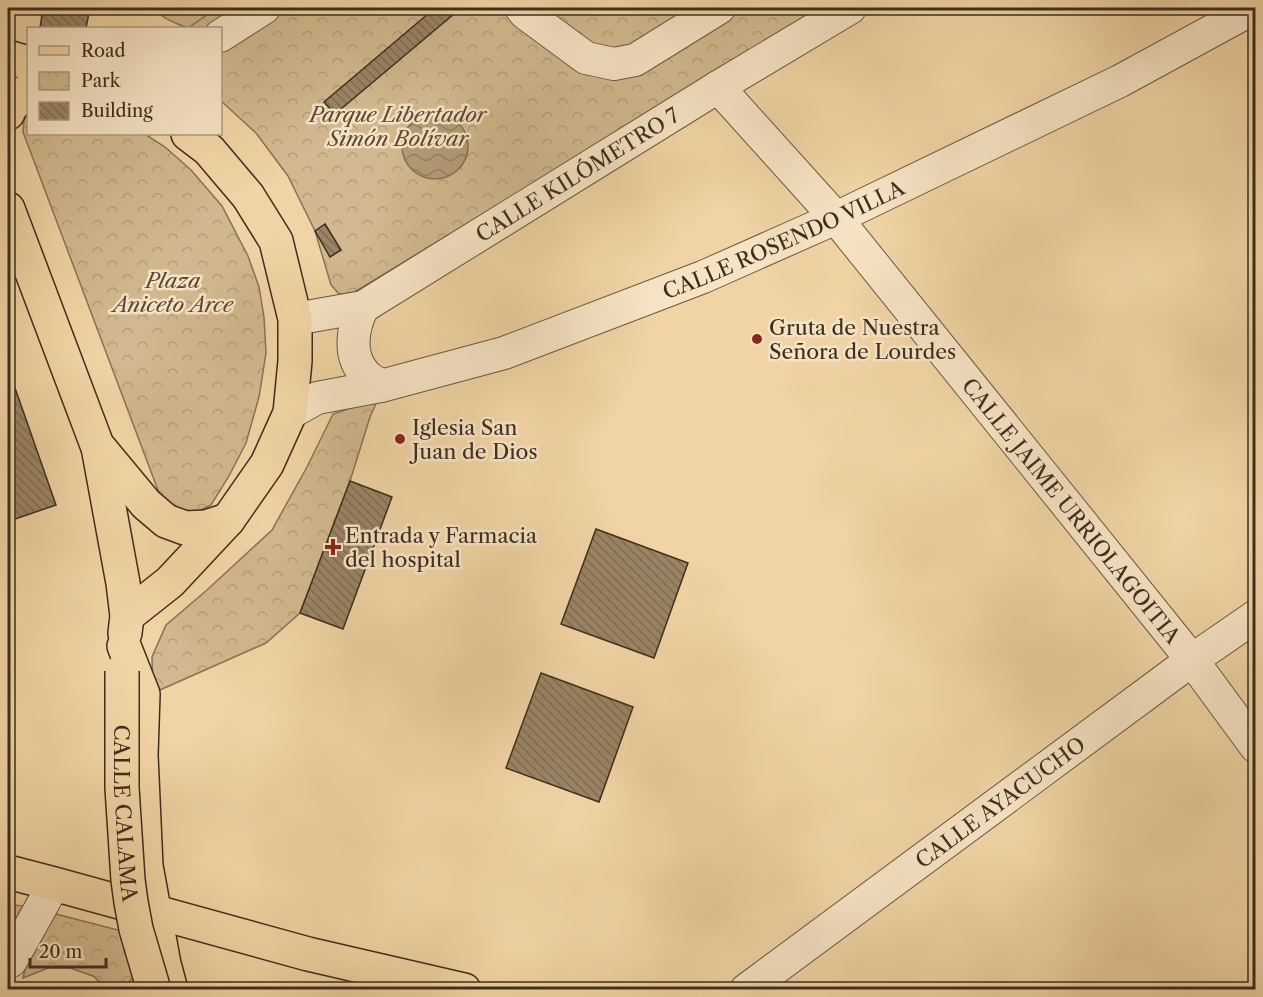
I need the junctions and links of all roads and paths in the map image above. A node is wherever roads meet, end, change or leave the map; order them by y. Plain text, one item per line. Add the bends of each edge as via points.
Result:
1 (264, 8) edge
2 (521, 8) edge
3 (719, 8) edge
4 (850, 8) edge
5 (1254, 8) edge
6 (222, 35) edge
7 (8, 57) edge
8 (27, 63) edge
9 (718, 87) junction
10 (27, 91) edge
11 (8, 113) edge
12 (189, 135) edge
13 (8, 209) edge
14 (836, 218) junction
15 (363, 307) junction
16 (295, 320) junction
17 (381, 386) junction
18 (290, 413) junction
19 (97, 445) junction
20 (228, 520) junction
21 (1256, 616) edge
22 (124, 644) junction
23 (1192, 660) junction
24 (1256, 747) edge
25 (8, 872) edge
26 (54, 884) junction
27 (154, 912) junction
28 (11, 961) dead end
29 (153, 990) edge
30 (171, 990) edge
31 (464, 990) edge
32 (746, 990) edge

1 - 6 street
2 - 3 street via 586,57 614,64 635,60
4 - 9 street, CALLE KILÓMETRO 7
5 - 14 street, CALLE ROSENDO VILLA via 1120,81
7 - 8 main road
9 - 14 street, CALLE JAIME URRIOLAGOITIA
9 - 15 street, CALLE KILÓMETRO 7
10 - 11 main road
12 - 16 main road via 209,150 248,196 276,241
13 - 19 main road
14 - 17 street, CALLE ROSENDO VILLA via 703,277 504,353
14 - 23 street, CALLE JAIME URRIOLAGOITIA
15 - 16 street, CALLE KILÓMETRO 7
15 - 17 street via 353,341 356,359 365,374
16 - 18 main road
17 - 18 street, CALLE ROSENDO VILLA via 317,398
18 - 20 main road via 267,464
19 - 20 main road via 166,521 185,528
19 - 22 main road, CALLE CALAMA via 121,572
20 - 22 main road via 170,582
21 - 23 street, CALLE AYACUCHO
22 - 27 main road via 142,694 146,866
22 - 29 main road, CALLE CALAMA, bridge via 122,788 128,880 136,929
23 - 24 street, CALLE JAIME URRIOLAGOITIA
23 - 32 street, CALLE AYACUCHO
25 - 26 main road
26 - 27 main road
26 - 28 street
27 - 30 main road
27 - 31 main road via 308,954

